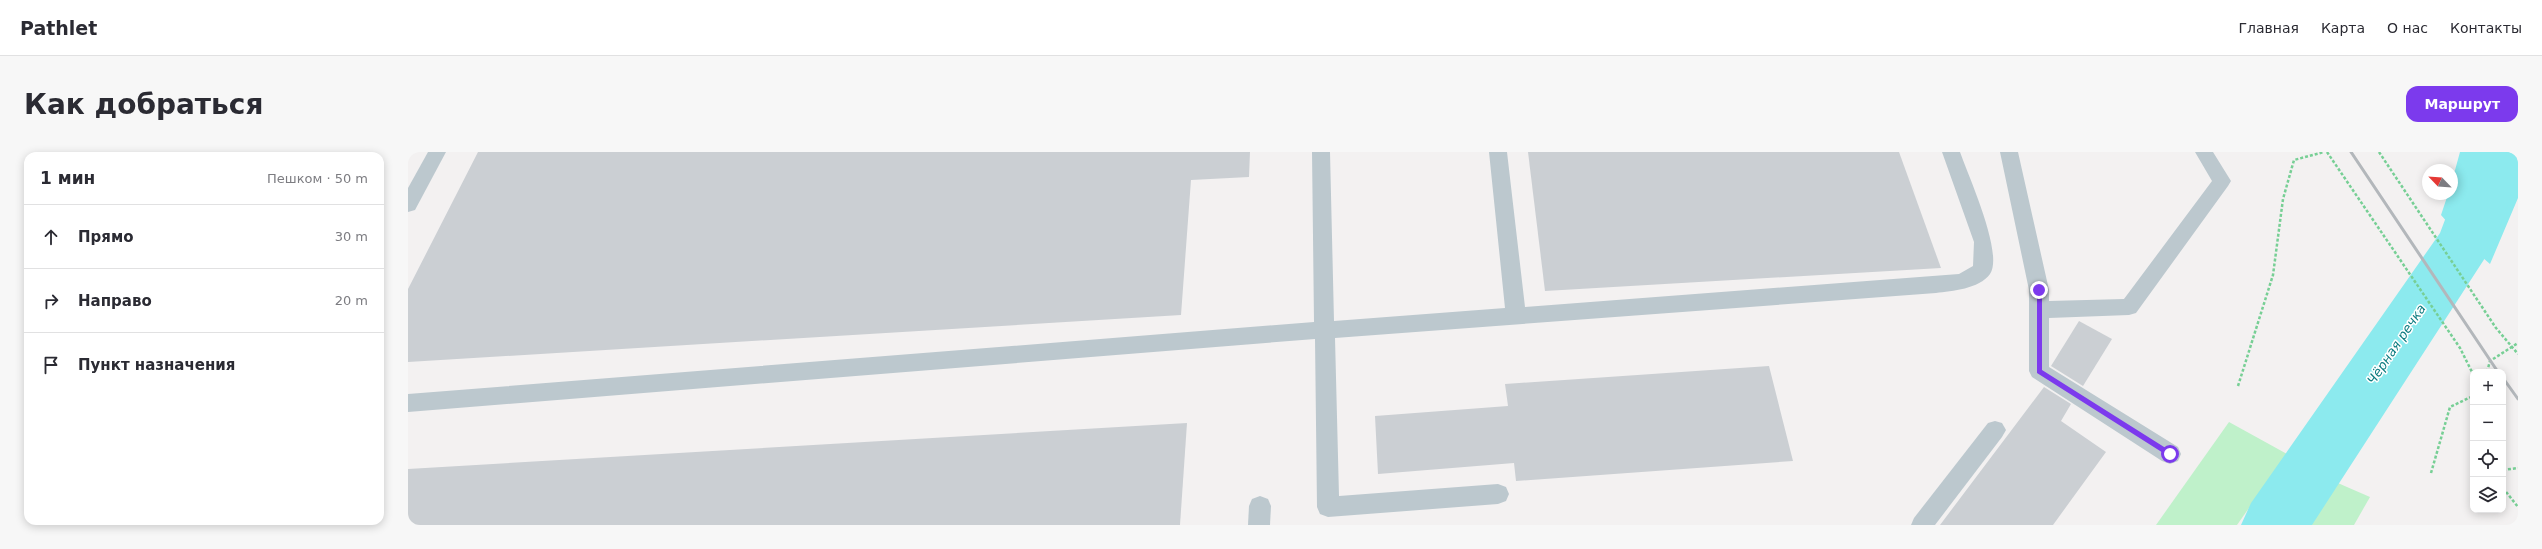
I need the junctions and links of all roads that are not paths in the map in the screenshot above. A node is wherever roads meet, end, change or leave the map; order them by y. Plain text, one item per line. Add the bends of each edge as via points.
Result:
1 (437, 152) edge
2 (1322, 152) edge
3 (1498, 152) edge
4 (1952, 152) edge
5 (2009, 152) edge
6 (2204, 152) edge
7 (408, 205) edge
8 (2039, 310) junction
9 (1516, 316) junction
10 (1325, 330) junction
11 (408, 403) edge
12 (1995, 430) dead end
13 (2170, 454) dead end
14 (1498, 494) dead end
15 (1922, 525) edge

1 - 7 lane
2 - 10 lane
3 - 9 lane
4 - 9 lane via 1983,242 1982,270 1963,281
5 - 8 lane via 2039,290
6 - 8 lane via 2222,181 2129,307
8 - 13 lane via 2039,371
9 - 10 lane
10 - 11 lane
10 - 14 lane via 1328,506
12 - 15 lane

